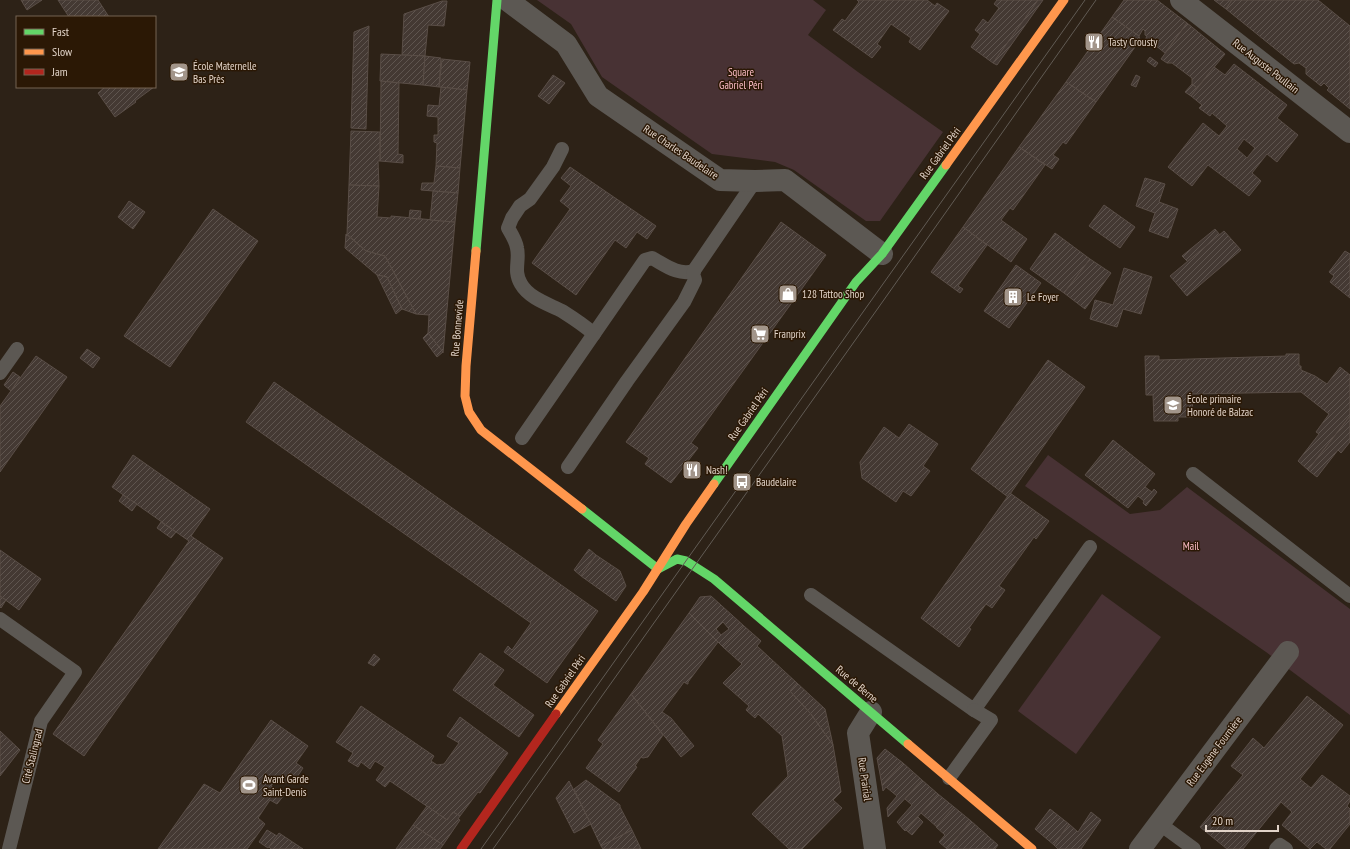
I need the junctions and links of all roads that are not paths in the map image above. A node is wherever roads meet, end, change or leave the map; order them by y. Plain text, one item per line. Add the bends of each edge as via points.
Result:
1 (497, 0) edge
2 (507, 0) edge
3 (1064, 0) edge
4 (1181, 0) edge
5 (1350, 132) edge
6 (562, 150) dead end
7 (756, 181) junction
8 (882, 254) junction
9 (694, 271) junction
10 (594, 334) junction
11 (17, 349) dead end
12 (0, 373) edge
13 (522, 438) dead end
14 (568, 467) dead end
15 (1193, 474) dead end
16 (1090, 547) dead end
17 (658, 568) junction
18 (811, 595) dead end
19 (1350, 596) edge
20 (0, 619) edge
21 (1288, 652) dead end
22 (974, 710) junction
23 (871, 712) junction
24 (949, 778) junction
25 (1160, 824) junction
26 (9, 849) edge
27 (461, 849) edge
28 (875, 849) edge
29 (1032, 849) edge
30 (1140, 849) edge
31 (1194, 849) edge
32 (1276, 849) edge
33 (1286, 849) edge

1 - 17 street, Rue Bonnevide via 464,396 469,412 481,430
2 - 7 street, Rue Charles Baudelaire via 566,44 598,96 720,180
3 - 8 street, Rue Gabriel Péri
4 - 5 street, Rue Auguste Poullain
6 - 10 lane via 530,199 520,206 508,228 518,249 518,275 521,284 530,294 574,318
7 - 8 street, Rue Charles Baudelaire via 784,180
7 - 9 lane
8 - 17 street, Rue Gabriel Péri via 856,282 686,524
9 - 10 lane via 678,272 652,258 645,260
9 - 14 lane via 695,280 684,302
10 - 13 lane
11 - 12 lane
15 - 19 lane
16 - 22 lane
17 - 23 street, Rue de Berne via 677,560 686,561 714,579
17 - 27 street, Rue Gabriel Péri
18 - 22 lane
20 - 26 lane, Cité Stalingrad via 75,672 41,721
21 - 25 street, Rue Eugène Fournière
22 - 24 lane via 991,720
23 - 24 street, Rue de Berne
23 - 28 street, Rue Prairial via 858,733
24 - 29 street, Rue de Berne
25 - 30 street, Rue Eugène Fournière
25 - 31 lane
32 - 33 lane via 1280,845

